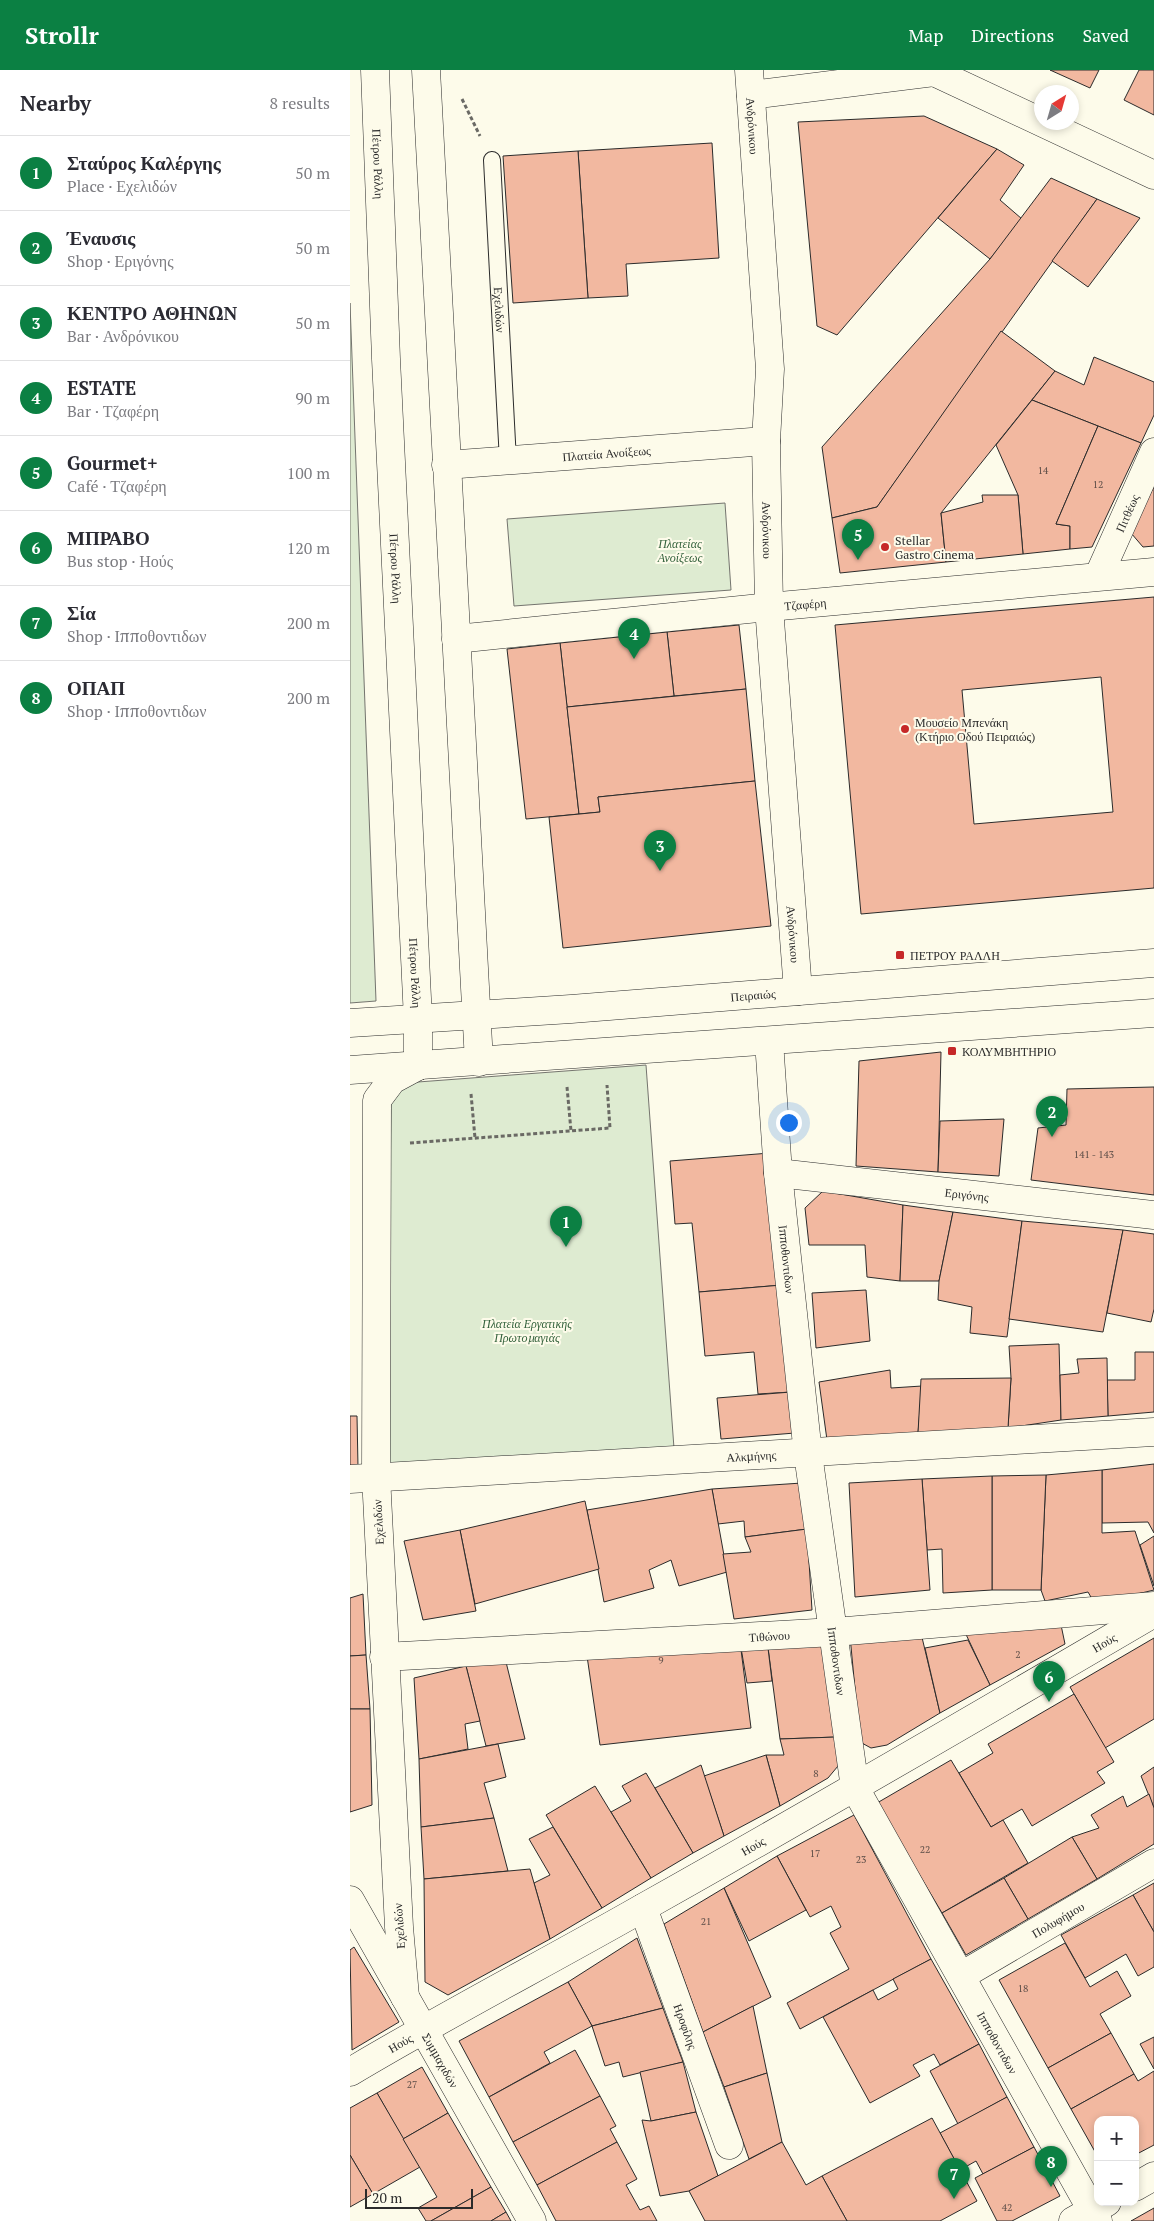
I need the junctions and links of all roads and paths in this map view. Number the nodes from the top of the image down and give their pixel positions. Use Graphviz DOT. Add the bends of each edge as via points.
graph roads {
  1 [pos="375,70"];
  2 [pos="426,70"];
  3 [pos="932,71"];
  4 [pos="976,80"];
  5 [pos="750,83"];
  6 [pos="460,95"];
  7 [pos="492,160"];
  8 [pos="1153,172"];
  9 [pos="766,441"];
  10 [pos="1154,452"];
  11 [pos="508,460"];
  12 [pos="446,465"];
  13 [pos="1154,572"];
  14 [pos="1099,576"];
  15 [pos="769,607"];
  16 [pos="456,639"];
  17 [pos="1154,963"];
  18 [pos="798,991"];
  19 [pos="1154,1013"];
  20 [pos="477,1016"];
  21 [pos="418,1020"];
  22 [pos="350,1023"];
  23 [pos="768,1040"];
  24 [pos="479,1062"];
  25 [pos="418,1066"];
  26 [pos="350,1070"];
  27 [pos="607,1083"];
  28 [pos="567,1086"];
  29 [pos="471,1093"];
  30 [pos="571,1131"];
  31 [pos="475,1138"];
  32 [pos="402,1144"];
  33 [pos="778,1173"];
  34 [pos="1154,1215"];
  35 [pos="1154,1432"];
  36 [pos="808,1454"];
  37 [pos="363,1478"];
  38 [pos="1154,1606"];
  39 [pos="1154,1613"];
  40 [pos="834,1632"];
  41 [pos="384,1657"];
  42 [pos="855,1788"];
  43 [pos="1154,1863"];
  44 [pos="350,1900"];
  45 [pos="643,1908"];
  46 [pos="961,1976"];
  47 [pos="405,1997"];
  48 [pos="423,2028"];
  49 [pos="350,2072"];
  50 [pos="729,2145"];
  51 [pos="1154,2176"];
  52 [pos="1139,2184"];
  53 [pos="1093,2214"];
  54 [pos="532,2221"];
  1 -- 21 [label="street, Πέτρου Ράλλη"];
  2 -- 12 [label="street"];
  3 -- 4 [label="street"];
  3 -- 5 [label="street"];
  4 -- 8 [label="street"];
  5 -- 9 [label="street, Ανδρόνικου" via="770,369"];
  6 -- 7 [label="path"];
  7 -- 11 [label="lane, Εχελιδών"];
  9 -- 11 [label="street, Πλατεία Ανοίξεως"];
  9 -- 15 [label="street, Ανδρόνικου"];
  10 -- 14 [label="street, Πιτθέως"];
  11 -- 12 [label="street, Πλατεία Ανοίξεως"];
  12 -- 16 [label="street"];
  13 -- 14 [label="street, Τζαφέρη"];
  14 -- 15 [label="street, Τζαφέρη"];
  15 -- 16 [label="street, Τζαφέρη"];
  15 -- 18 [label="street, Ανδρόνικου"];
  16 -- 20 [label="street"];
  17 -- 18 [label="street, Πειραιώς"];
  18 -- 20 [label="street, Πειραιώς"];
  19 -- 23 [label="street"];
  20 -- 21 [label="street, Πειραιώς"];
  20 -- 24 [label="street"];
  21 -- 22 [label="street, Πειραιώς"];
  21 -- 25 [label="street, Πέτρου Ράλλη"];
  23 -- 24 [label="street"];
  23 -- 33 [label="street, Ιπποθοντιδων"];
  24 -- 25 [label="street"];
  25 -- 26 [label="street"];
  25 -- 37 [label="street, Εχελιδών" via="392,1080 377,1100"];
  27 -- 30 [label="path" via="610,1128"];
  28 -- 30 [label="path"];
  29 -- 31 [label="path"];
  30 -- 31 [label="path"];
  31 -- 32 [label="path"];
  33 -- 34 [label="street, Εριγόνης"];
  33 -- 36 [label="street, Ιπποθοντιδων"];
  35 -- 36 [label="street, Αλκμήνης"];
  36 -- 37 [label="street, Αλκμήνης"];
  36 -- 40 [label="street, Ιπποθοντιδων"];
  37 -- 41 [label="street, Εχελιδών"];
  38 -- 40 [label="street, Τιθώνου"];
  39 -- 42 [label="street, Ηούς"];
  40 -- 41 [label="street, Τιθώνου"];
  40 -- 42 [label="street, Ιπποθοντιδων"];
  41 -- 47 [label="street, Εχελιδών"];
  42 -- 45 [label="street, Ηούς"];
  42 -- 46 [label="street, Ιπποθοντιδων"];
  43 -- 46 [label="street, Πολυφήμου"];
  44 -- 47 [label="street, Συμμαχιδών"];
  45 -- 48 [label="street, Ηούς"];
  45 -- 50 [label="street, Ηροφίλης"];
  46 -- 53 [label="street, Ιπποθοντιδων"];
  47 -- 48 [label="street, Συμμαχιδών"];
  48 -- 49 [label="street, Ηούς"];
  48 -- 54 [label="street, Συμμαχιδών"];
  51 -- 52 [label="street"];
}
